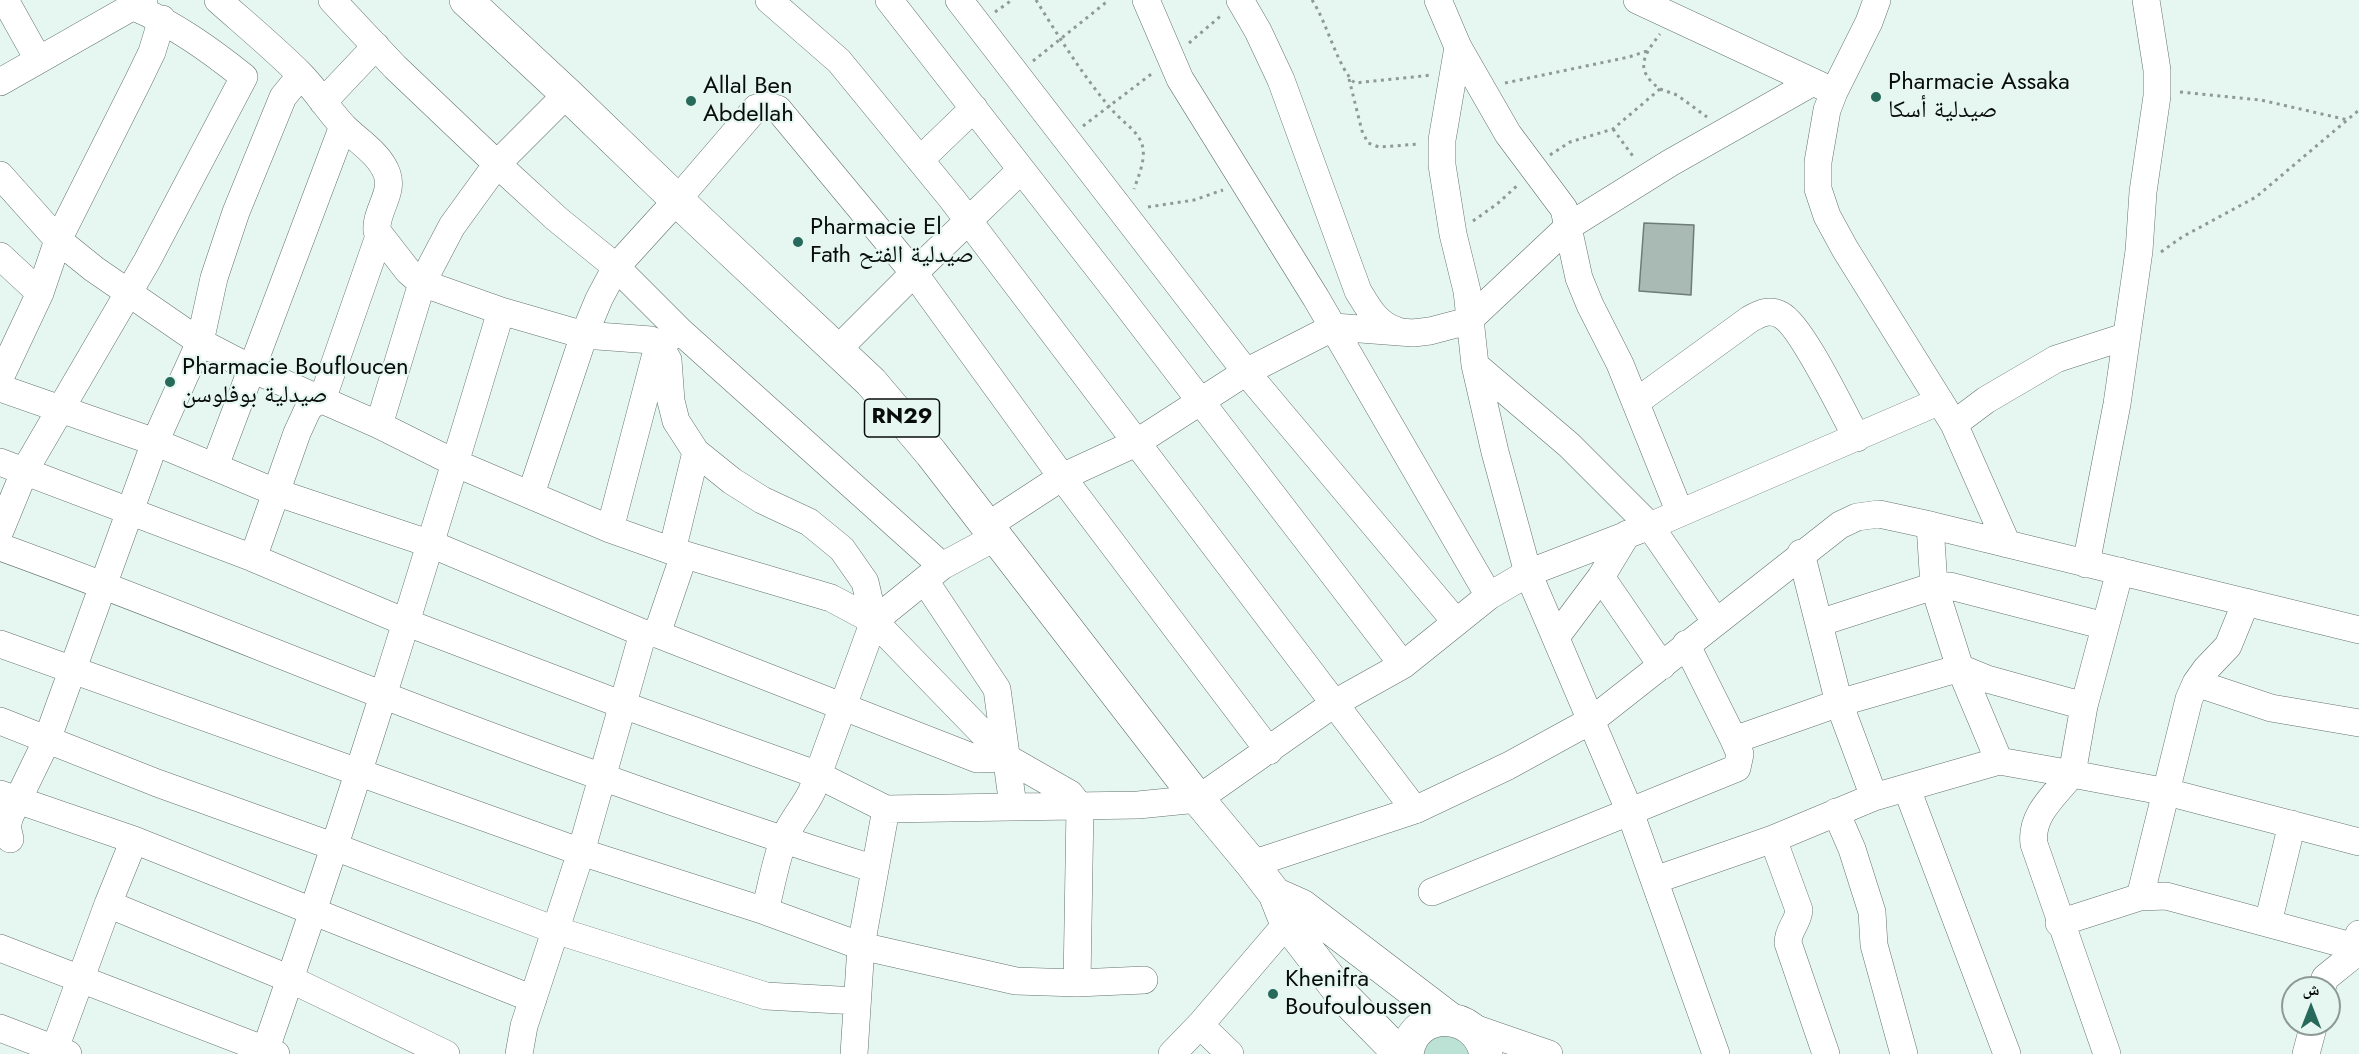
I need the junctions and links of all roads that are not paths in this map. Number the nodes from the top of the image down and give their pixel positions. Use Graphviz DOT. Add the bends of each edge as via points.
graph roads {
  1 [pos="218,0"];
  2 [pos="332,0"];
  3 [pos="466,0"];
  4 [pos="770,0"];
  5 [pos="889,0"];
  6 [pos="959,0"];
  7 [pos="1146,0"];
  8 [pos="1240,0"];
  9 [pos="1438,0"];
  10 [pos="1637,0"];
  11 [pos="1877,0"];
  12 [pos="2146,0"];
  13 [pos="11,2"];
  14 [pos="146,9"];
  15 [pos="376,46"];
  16 [pos="38,59"];
  17 [pos="1456,59"];
  18 [pos="301,75"];
  19 [pos="244,77"];
  20 [pos="0,82"];
  21 [pos="1823,87"];
  22 [pos="567,93"];
  23 [pos="283,97"];
  24 [pos="322,102"];
  25 [pos="974,108"];
  26 [pos="343,126"];
  27 [pos="920,160"];
  28 [pos="497,164"];
  29 [pos="1021,170"];
  30 [pos="0,175"];
  31 [pos="677,200"];
  32 [pos="969,222"];
  33 [pos="1569,226"];
  34 [pos="379,236"];
  35 [pos="58,240"];
  36 [pos="0,256"];
  37 [pos="616,267"];
  38 [pos="914,273"];
  39 [pos="422,283"];
  40 [pos="128,292"];
  41 [pos="40,293"];
  42 [pos="501,311"];
  43 [pos="1468,321"];
  44 [pos="1334,327"];
  45 [pos="1398,331"];
  46 [pos="584,335"];
  47 [pos="2127,336"];
  48 [pos="669,338"];
  49 [pos="200,342"];
  50 [pos="837,350"];
  51 [pos="1475,365"];
  52 [pos="252,369"];
  53 [pos="1246,372"];
  54 [pos="0,378"];
  55 [pos="0,388"];
  56 [pos="322,400"];
  57 [pos="1199,401"];
  58 [pos="1636,402"];
  59 [pos="62,408"];
  60 [pos="1947,413"];
  61 [pos="379,425"];
  62 [pos="1857,438"];
  63 [pos="155,442"];
  64 [pos="1136,442"];
  65 [pos="696,452"];
  66 [pos="455,464"];
  67 [pos="13,466"];
  68 [pos="215,466"];
  69 [pos="1062,477"];
  70 [pos="275,492"];
  71 [pos="531,494"];
  72 [pos="131,511"];
  73 [pos="1680,513"];
  74 [pos="1930,525"];
  75 [pos="610,529"];
  76 [pos="1639,530"];
  77 [pos="0,531"];
  78 [pos="992,532"];
  79 [pos="431,544"];
  80 [pos="2007,544"];
  81 [pos="0,547"];
  82 [pos="678,553"];
  83 [pos="1801,553"];
  84 [pos="253,558"];
  85 [pos="2086,564"];
  86 [pos="2120,571"];
  87 [pos="1528,573"];
  88 [pos="933,574"];
  89 [pos="1601,577"];
  90 [pos="103,584"];
  91 [pos="1934,586"];
  92 [pos="1489,596"];
  93 [pos="2246,602"];
  94 [pos="874,621"];
  95 [pos="405,622"];
  96 [pos="1456,622"];
  97 [pos="1716,622"];
  98 [pos="1819,623"];
  99 [pos="2105,626"];
  100 [pos="2359,630"];
  101 [pos="650,634"];
  102 [pos="1556,637"];
  103 [pos="0,644"];
  104 [pos="1686,644"];
  105 [pos="1402,665"];
  106 [pos="1662,666"];
  107 [pos="71,668"];
  108 [pos="1959,668"];
  109 [pos="2196,683"];
  110 [pos="382,694"];
  111 [pos="1335,703"];
  112 [pos="1839,703"];
  113 [pos="623,705"];
  114 [pos="843,706"];
  115 [pos="2084,706"];
  116 [pos="1592,720"];
  117 [pos="0,721"];
  118 [pos="2359,723"];
  119 [pos="47,740"];
  120 [pos="1734,740"];
  121 [pos="1269,751"];
  122 [pos="1007,758"];
  123 [pos="1999,761"];
  124 [pos="358,771"];
  125 [pos="2072,774"];
  126 [pos="818,775"];
  127 [pos="601,776"];
  128 [pos="1907,789"];
  129 [pos="2167,792"];
  130 [pos="1875,797"];
  131 [pos="9,798"];
  132 [pos="1198,799"];
  133 [pos="1013,806"];
  134 [pos="1080,807"];
  135 [pos="886,809"];
  136 [pos="1414,810"];
  137 [pos="1630,812"];
  138 [pos="1836,812"];
  139 [pos="2292,824"];
  140 [pos="10,839"];
  141 [pos="1773,839"];
  142 [pos="134,840"];
  143 [pos="783,840"];
  144 [pos="2359,842"];
  145 [pos="335,847"];
  146 [pos="581,852"];
  147 [pos="1252,864"];
  148 [pos="875,869"];
  149 [pos="1655,880"];
  150 [pos="1432,892"];
  151 [pos="2140,897"];
  152 [pos="108,904"];
  153 [pos="1288,907"];
  154 [pos="313,911"];
  155 [pos="765,911"];
  156 [pos="2059,923"];
  157 [pos="2268,923"];
  158 [pos="555,930"];
  159 [pos="2358,943"];
  160 [pos="861,946"];
  161 [pos="0,948"];
  162 [pos="2327,976"];
  163 [pos="81,978"];
  164 [pos="290,980"];
  165 [pos="1144,980"];
  166 [pos="1077,983"];
  167 [pos="533,999"];
  168 [pos="857,1001"];
  169 [pos="1200,1025"];
  170 [pos="0,1028"];
  171 [pos="1469,1033"];
  172 [pos="2311,1036"];
  173 [pos="59,1052"];
  174 [pos="268,1052"];
  175 [pos="446,1054"];
  176 [pos="519,1054"];
  177 [pos="854,1054"];
  178 [pos="1173,1054"];
  179 [pos="1230,1054"];
  180 [pos="1400,1054"];
  181 [pos="1407,1054"];
  182 [pos="1549,1054"];
  183 [pos="1716,1054"];
  184 [pos="1826,1054"];
  185 [pos="1904,1054"];
  186 [pos="2007,1054"];
  187 [pos="2107,1054"];
  188 [pos="2306,1054"];
  1 -- 18 [label="street"];
  2 -- 15 [label="street"];
  3 -- 22 [label="main road, RN29"];
  4 -- 27 [label="street" via="839,61"];
  5 -- 25 [label="street"];
  6 -- 53 [label="street" via="1124,203"];
  7 -- 44 [label="street" via="1180,79"];
  8 -- 45 [label="street" via="1281,80 1358,291 1372,314"];
  9 -- 17 [label="street"];
  10 -- 21 [label="street"];
  11 -- 21 [label="street" via="1857,48"];
  12 -- 47 [label="street" via="2157,90"];
  13 -- 16 [label="street"];
  14 -- 16 [label="street"];
  14 -- 19 [label="street" via="212,51"];
  14 -- 35 [label="street" via="152,52"];
  15 -- 24 [label="street"];
  15 -- 28 [label="street"];
  16 -- 20 [label="street"];
  17 -- 33 [label="street" via="1482,88 1508,134 1564,209"];
  17 -- 43 [label="street" via="1442,140 1442,165 1467,291"];
  18 -- 23 [label="street"];
  18 -- 24 [label="street"];
  19 -- 23 [label="street"];
  19 -- 40 [label="street"];
  21 -- 33 [label="street" via="1727,131"];
  21 -- 60 [label="street" via="1827,110 1818,162 1818,189 1827,216"];
  22 -- 28 [label="street"];
  22 -- 31 [label="main road, RN29"];
  23 -- 49 [label="street" via="236,212 214,278"];
  24 -- 26 [label="street"];
  25 -- 27 [label="street"];
  25 -- 29 [label="street"];
  26 -- 34 [label="street" via="379,160 387,174 388,191 376,223"];
  26 -- 52 [label="street"];
  27 -- 32 [label="street"];
  28 -- 37 [label="street"];
  28 -- 39 [label="street" via="452,226"];
  29 -- 32 [label="street"];
  29 -- 57 [label="street"];
  30 -- 35 [label="street"];
  31 -- 37 [label="street"];
  31 -- 38 [label="street" via="756,108 778,109"];
  31 -- 50 [label="main road, RN29"];
  32 -- 38 [label="street"];
  32 -- 64 [label="street"];
  33 -- 43 [label="street"];
  33 -- 58 [label="street" via="1579,278"];
  34 -- 39 [label="street"];
  34 -- 56 [label="street"];
  35 -- 40 [label="street"];
  35 -- 41 [label="street"];
  36 -- 41 [label="street"];
  37 -- 46 [label="street"];
  37 -- 48 [label="street"];
  38 -- 50 [label="street"];
  38 -- 69 [label="street"];
  39 -- 42 [label="street"];
  39 -- 61 [label="street"];
  40 -- 49 [label="street"];
  40 -- 59 [label="street"];
  41 -- 54 [label="street"];
  42 -- 46 [label="street"];
  42 -- 66 [label="street"];
  43 -- 45 [label="street" via="1430,331"];
  43 -- 51 [label="street"];
  44 -- 45 [label="street"];
  44 -- 53 [label="street"];
  44 -- 92 [label="street"];
  46 -- 48 [label="street"];
  46 -- 71 [label="street"];
  47 -- 60 [label="street" via="2056,359 1986,400"];
  47 -- 85 [label="street"];
  48 -- 65 [label="street" via="663,352 670,369 671,401 676,421"];
  48 -- 75 [label="street"];
  48 -- 88 [label="street"];
  49 -- 52 [label="street"];
  49 -- 63 [label="street"];
  50 -- 78 [label="main road, RN29" via="871,382"];
  51 -- 76 [label="street" via="1569,445"];
  51 -- 87 [label="street"];
  52 -- 56 [label="street"];
  52 -- 68 [label="street"];
  53 -- 57 [label="street"];
  53 -- 96 [label="street"];
  55 -- 59 [label="street"];
  56 -- 61 [label="street"];
  56 -- 70 [label="street" via="313,404 303,418"];
  57 -- 64 [label="street"];
  57 -- 105 [label="street"];
  58 -- 62 [label="street" via="1750,319 1771,312 1791,322"];
  58 -- 73 [label="street"];
  59 -- 63 [label="street"];
  59 -- 67 [label="street"];
  60 -- 62 [label="street"];
  60 -- 80 [label="street"];
  61 -- 66 [label="street"];
  62 -- 73 [label="street"];
  63 -- 68 [label="street"];
  63 -- 72 [label="street"];
  64 -- 69 [label="street"];
  64 -- 111 [label="street"];
  65 -- 82 [label="street"];
  65 -- 94 [label="street" via="732,481 809,522 842,549 865,582"];
  66 -- 71 [label="street"];
  66 -- 79 [label="street"];
  67 -- 72 [label="street"];
  67 -- 77 [label="street"];
  68 -- 70 [label="street"];
  69 -- 78 [label="street"];
  69 -- 121 [label="street"];
  70 -- 79 [label="street"];
  70 -- 84 [label="street"];
  71 -- 75 [label="street"];
  72 -- 84 [label="street"];
  72 -- 90 [label="street"];
  73 -- 76 [label="street"];
  74 -- 80 [label="street"];
  74 -- 83 [label="street" via="1879,514 1857,517"];
  74 -- 91 [label="street"];
  75 -- 82 [label="street"];
  76 -- 87 [label="street"];
  76 -- 89 [label="street"];
  76 -- 97 [label="street"];
  78 -- 88 [label="street"];
  78 -- 132 [label="main road, RN29"];
  79 -- 95 [label="street"];
  79 -- 101 [label="street"];
  80 -- 85 [label="street"];
  81 -- 90 [label="street"];
  82 -- 94 [label="street" via="831,598"];
  82 -- 101 [label="street"];
  83 -- 97 [label="street"];
  83 -- 98 [label="street"];
  84 -- 95 [label="street"];
  85 -- 86 [label="street"];
  86 -- 93 [label="street"];
  86 -- 99 [label="street"];
  87 -- 92 [label="street"];
  87 -- 102 [label="street"];
  88 -- 94 [label="street"];
  88 -- 122 [label="street" via="997,689"];
  89 -- 102 [label="street"];
  89 -- 106 [label="street"];
  90 -- 107 [label="street"];
  90 -- 110 [label="street"];
  91 -- 98 [label="street"];
  91 -- 99 [label="street" via="1950,586"];
  91 -- 108 [label="street"];
  92 -- 96 [label="street"];
  93 -- 100 [label="street"];
  93 -- 109 [label="street" via="2228,646"];
  94 -- 114 [label="street"];
  94 -- 122 [label="street"];
  95 -- 110 [label="street"];
  95 -- 113 [label="street"];
  96 -- 105 [label="street"];
  97 -- 104 [label="street"];
  98 -- 112 [label="street"];
  99 -- 115 [label="street"];
  101 -- 113 [label="street"];
  101 -- 114 [label="street"];
  102 -- 116 [label="street"];
  103 -- 107 [label="street"];
  104 -- 106 [label="street"];
  104 -- 120 [label="street"];
  105 -- 111 [label="street"];
  106 -- 116 [label="street"];
  107 -- 119 [label="street"];
  107 -- 124 [label="street"];
  108 -- 112 [label="street"];
  108 -- 115 [label="street"];
  108 -- 123 [label="street"];
  109 -- 118 [label="street" via="2271,708"];
  109 -- 129 [label="street"];
  110 -- 124 [label="street"];
  110 -- 127 [label="street"];
  111 -- 121 [label="street"];
  111 -- 136 [label="street"];
  112 -- 120 [label="street"];
  112 -- 130 [label="street"];
  113 -- 126 [label="street"];
  113 -- 127 [label="street"];
  114 -- 122 [label="street" via="977,759"];
  114 -- 126 [label="street"];
  115 -- 125 [label="street"];
  116 -- 136 [label="street" via="1508,766"];
  116 -- 137 [label="street"];
  117 -- 119 [label="street"];
  119 -- 131 [label="street"];
  119 -- 145 [label="street"];
  120 -- 137 [label="street" via="1740,754 1737,768"];
  121 -- 132 [label="street"];
  122 -- 133 [label="street"];
  122 -- 134 [label="street" via="1070,794"];
  123 -- 125 [label="street"];
  123 -- 128 [label="street"];
  124 -- 145 [label="street"];
  124 -- 146 [label="street"];
  125 -- 129 [label="street"];
  125 -- 156 [label="street" via="2038,816 2032,834"];
  126 -- 135 [label="street"];
  126 -- 143 [label="street" via="805,806 792,820"];
  127 -- 143 [label="street"];
  127 -- 146 [label="street"];
  128 -- 130 [label="street"];
  128 -- 186 [label="street"];
  129 -- 139 [label="street"];
  129 -- 151 [label="street"];
  130 -- 138 [label="street"];
  131 -- 140 [label="street"];
  131 -- 142 [label="street"];
  132 -- 134 [label="street"];
  132 -- 147 [label="main road, RN29"];
  133 -- 134 [label="street"];
  133 -- 135 [label="street"];
  134 -- 166 [label="street"];
  135 -- 148 [label="street"];
  136 -- 147 [label="street"];
  137 -- 149 [label="street"];
  137 -- 150 [label="street"];
  138 -- 141 [label="street"];
  138 -- 185 [label="street" via="1872,912 1874,945"];
  139 -- 144 [label="street"];
  139 -- 157 [label="street"];
  141 -- 149 [label="street"];
  141 -- 184 [label="street" via="1799,910 1788,943"];
  142 -- 152 [label="street"];
  142 -- 154 [label="street"];
  143 -- 148 [label="street"];
  143 -- 155 [label="street"];
  145 -- 154 [label="street"];
  145 -- 158 [label="street"];
  146 -- 155 [label="street"];
  146 -- 158 [label="street"];
  147 -- 153 [label="main road, RN29"];
  148 -- 160 [label="street"];
  149 -- 183 [label="street"];
  151 -- 156 [label="street"];
  151 -- 157 [label="street" via="2166,896"];
  152 -- 163 [label="street"];
  152 -- 164 [label="street"];
  153 -- 169 [label="street"];
  153 -- 171 [label="main road, RN29"];
  153 -- 180 [label="main road, RN29" via="1343,996"];
  154 -- 164 [label="street"];
  154 -- 167 [label="street"];
  155 -- 160 [label="street"];
  156 -- 187 [label="street"];
  157 -- 159 [label="street"];
  158 -- 167 [label="street"];
  158 -- 168 [label="street" via="766,996"];
  159 -- 162 [label="street" via="2351,957"];
  160 -- 166 [label="street" via="1016,981"];
  160 -- 168 [label="street"];
  161 -- 163 [label="street"];
  163 -- 173 [label="street"];
  163 -- 174 [label="street"];
  164 -- 174 [label="street"];
  164 -- 175 [label="street"];
  165 -- 166 [label="street"];
  167 -- 176 [label="street"];
  168 -- 177 [label="street"];
  169 -- 178 [label="street"];
  169 -- 179 [label="street"];
  170 -- 173 [label="street"];
  171 -- 181 [label="main road" via="1438,1020 1419,1030"];
  171 -- 182 [label="street"];
  172 -- 188 [label="street"];
}
